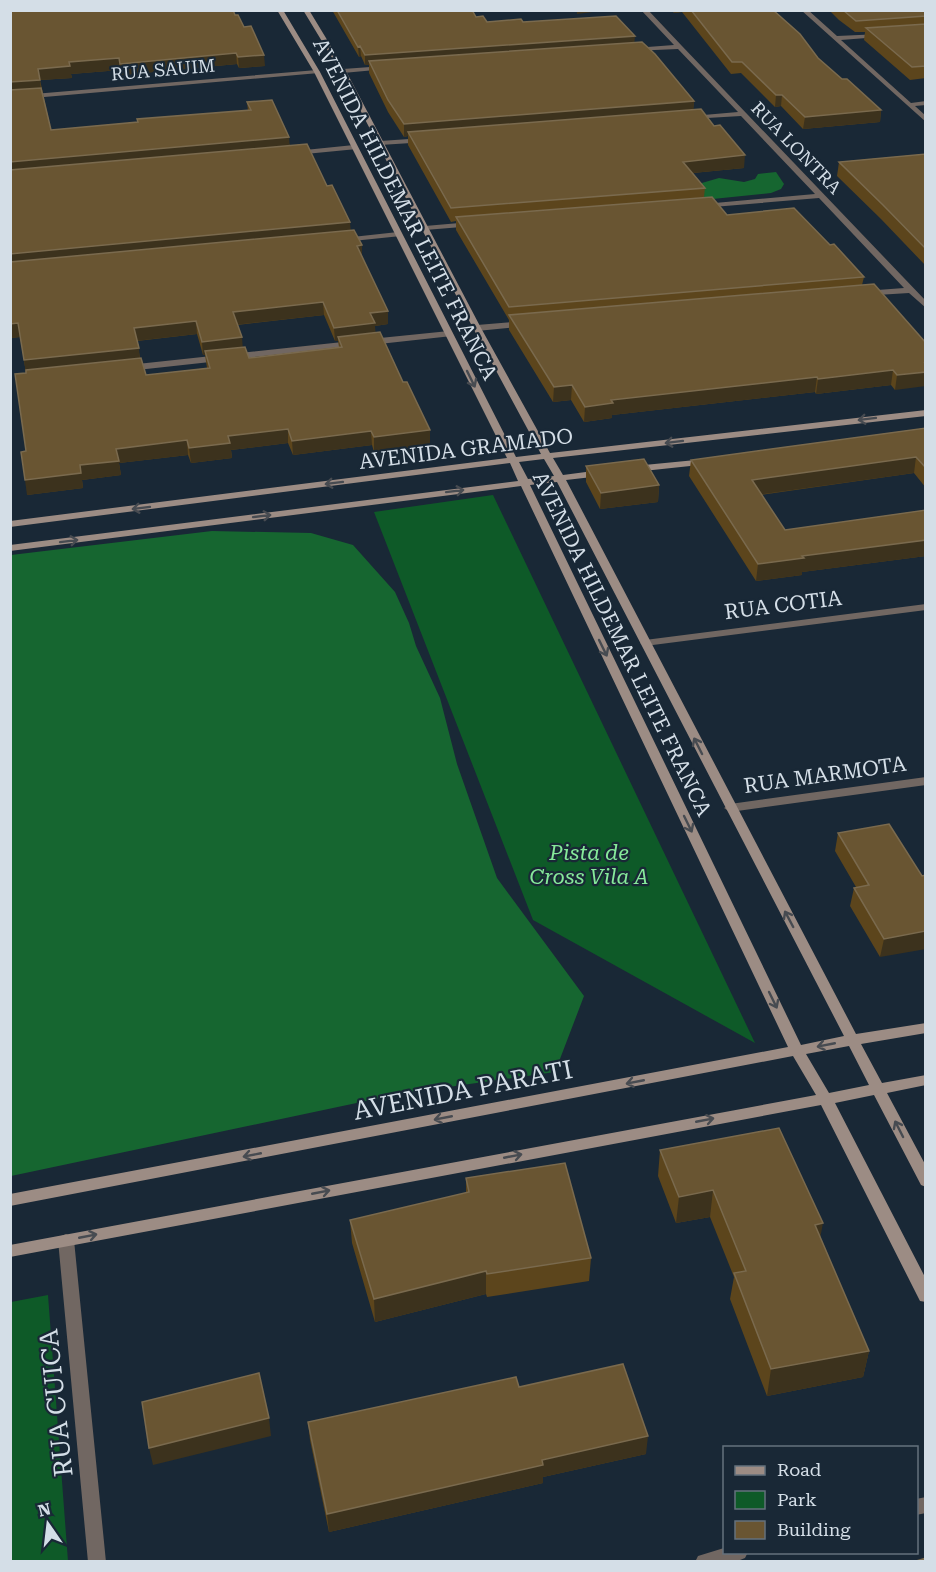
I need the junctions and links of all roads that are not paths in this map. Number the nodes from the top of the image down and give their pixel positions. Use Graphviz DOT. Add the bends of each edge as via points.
graph roads {
  1 [pos="280,10"];
  2 [pos="306,10"];
  3 [pos="644,10"];
  4 [pos="804,10"];
  5 [pos="892,34"];
  6 [pos="835,38"];
  7 [pos="680,47"];
  8 [pos="622,51"];
  9 [pos="390,68"];
  10 [pos="343,71"];
  11 [pos="317,72"];
  12 [pos="10,99"];
  13 [pos="926,103"];
  14 [pos="909,105"];
  15 [pos="743,114"];
  16 [pos="684,119"];
  17 [pos="926,120"];
  18 [pos="439,139"];
  19 [pos="380,143"];
  20 [pos="354,147"];
  21 [pos="283,154"];
  22 [pos="821,196"];
  23 [pos="693,207"];
  24 [pos="483,223"];
  25 [pos="425,228"];
  26 [pos="398,234"];
  27 [pos="328,241"];
  28 [pos="910,290"];
  29 [pos="852,295"];
  30 [pos="926,306"];
  31 [pos="536,323"];
  32 [pos="477,328"];
  33 [pos="449,334"];
  34 [pos="117,369"];
  35 [pos="926,413"];
  36 [pos="548,457"];
  37 [pos="511,460"];
  38 [pos="713,461"];
  39 [pos="618,471"];
  40 [pos="606,472"];
  41 [pos="559,477"];
  42 [pos="524,482"];
  43 [pos="10,524"];
  44 [pos="10,548"];
  45 [pos="926,607"];
  46 [pos="645,643"];
  47 [pos="926,781"];
  48 [pos="730,808"];
  49 [pos="926,1028"];
  50 [pos="852,1040"];
  51 [pos="797,1051"];
  52 [pos="926,1080"];
  53 [pos="877,1088"];
  54 [pos="825,1098"];
  55 [pos="926,1181"];
  56 [pos="10,1200"];
  57 [pos="66,1240"];
  58 [pos="10,1251"];
  59 [pos="926,1296"];
  60 [pos="732,1554"];
  61 [pos="97,1562"];
  62 [pos="704,1562"];
  1 -- 11 [label="street, AVENIDA HILDEMAR LEITE FRANCA"];
  2 -- 10 [label="street, AVENIDA HILDEMAR LEITE FRANCA"];
  3 -- 7 [label="street, RUA LONTRA"];
  4 -- 6 [label="street"];
  5 -- 6 [label="street"];
  6 -- 14 [label="street"];
  7 -- 8 [label="street"];
  7 -- 15 [label="street, RUA LONTRA"];
  9 -- 10 [label="street"];
  10 -- 19 [label="street, AVENIDA HILDEMAR LEITE FRANCA"];
  11 -- 12 [label="street, RUA SAUIM"];
  11 -- 20 [label="street, AVENIDA HILDEMAR LEITE FRANCA"];
  13 -- 14 [label="street"];
  14 -- 17 [label="street"];
  15 -- 16 [label="street"];
  15 -- 22 [label="street, RUA LONTRA"];
  18 -- 19 [label="street"];
  19 -- 25 [label="street, AVENIDA HILDEMAR LEITE FRANCA"];
  20 -- 21 [label="street"];
  20 -- 26 [label="street, AVENIDA HILDEMAR LEITE FRANCA"];
  22 -- 23 [label="street"];
  22 -- 28 [label="street, RUA LONTRA"];
  24 -- 25 [label="street"];
  25 -- 32 [label="street, AVENIDA HILDEMAR LEITE FRANCA"];
  26 -- 27 [label="street"];
  26 -- 33 [label="street, AVENIDA HILDEMAR LEITE FRANCA"];
  28 -- 29 [label="street"];
  28 -- 30 [label="street, RUA LONTRA"];
  31 -- 32 [label="street"];
  32 -- 36 [label="street, AVENIDA HILDEMAR LEITE FRANCA"];
  33 -- 34 [label="street"];
  33 -- 37 [label="street, AVENIDA HILDEMAR LEITE FRANCA, one-way"];
  35 -- 36 [label="street, AVENIDA GRAMADO, one-way"];
  36 -- 37 [label="street, AVENIDA GRAMADO"];
  36 -- 41 [label="street, AVENIDA HILDEMAR LEITE FRANCA"];
  37 -- 42 [label="street, AVENIDA HILDEMAR LEITE FRANCA"];
  37 -- 43 [label="street, AVENIDA GRAMADO, one-way"];
  38 -- 39 [label="street"];
  40 -- 41 [label="street, AVENIDA GRAMADO"];
  41 -- 42 [label="street, AVENIDA GRAMADO"];
  41 -- 46 [label="street, AVENIDA HILDEMAR LEITE FRANCA"];
  44 -- 42 [label="street, AVENIDA GRAMADO, one-way"];
  42 -- 51 [label="street, AVENIDA HILDEMAR LEITE FRANCA, one-way"];
  45 -- 46 [label="street, RUA COTIA"];
  48 -- 46 [label="street, AVENIDA HILDEMAR LEITE FRANCA, one-way"];
  47 -- 48 [label="street, RUA MARMOTA"];
  50 -- 48 [label="street, AVENIDA HILDEMAR LEITE FRANCA, one-way"];
  49 -- 50 [label="street, AVENIDA PARATI"];
  50 -- 51 [label="street, AVENIDA PARATI, one-way"];
  50 -- 53 [label="street, AVENIDA HILDEMAR LEITE FRANCA"];
  51 -- 54 [label="street, AVENIDA HILDEMAR LEITE FRANCA"];
  51 -- 56 [label="street, AVENIDA PARATI, one-way"];
  52 -- 53 [label="street"];
  53 -- 54 [label="street"];
  55 -- 53 [label="street, AVENIDA HILDEMAR LEITE FRANCA, one-way"];
  57 -- 54 [label="street, one-way"];
  54 -- 59 [label="street, AVENIDA HILDEMAR LEITE FRANCA"];
  57 -- 58 [label="street"];
  57 -- 61 [label="street, RUA CUICA"];
  60 -- 62 [label="street"];
}
